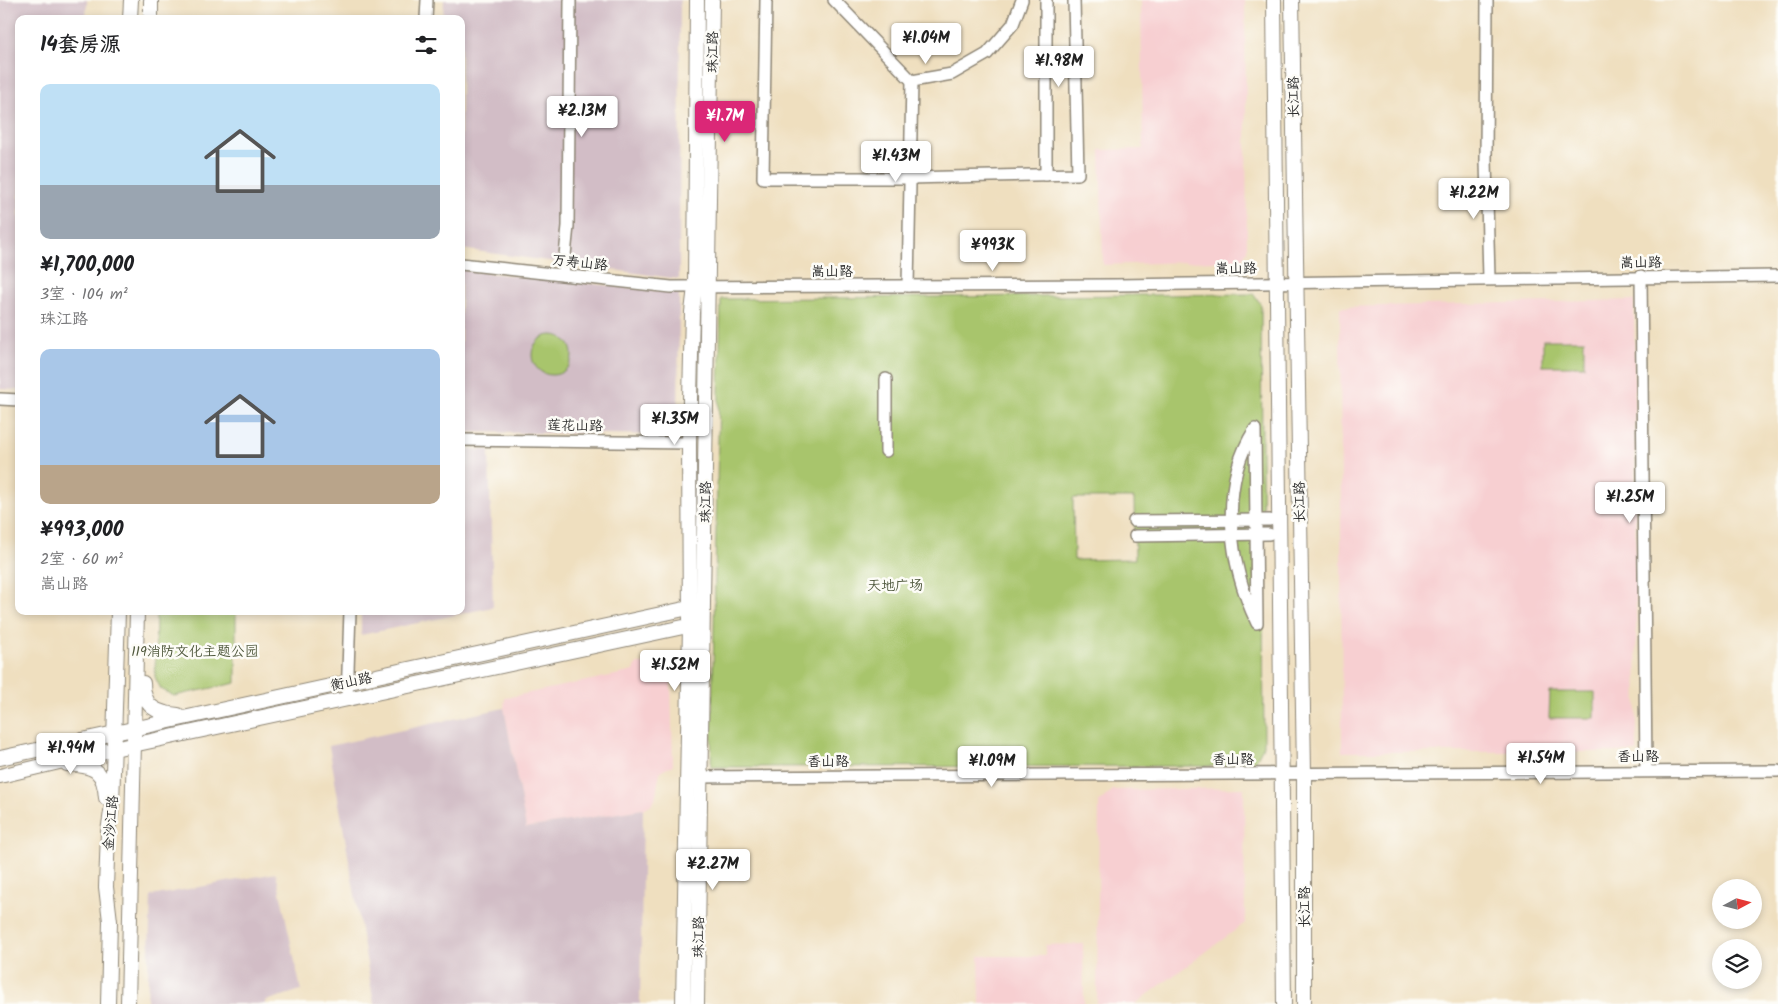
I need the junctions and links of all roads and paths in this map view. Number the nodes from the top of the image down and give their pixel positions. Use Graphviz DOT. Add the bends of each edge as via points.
graph roads {
  1 [pos="131,0"];
  2 [pos="151,0"];
  3 [pos="427,0"];
  4 [pos="570,0"];
  5 [pos="697,0"];
  6 [pos="712,0"];
  7 [pos="766,0"];
  8 [pos="834,0"];
  9 [pos="1022,0"];
  10 [pos="1046,0"];
  11 [pos="1074,0"];
  12 [pos="1274,0"];
  13 [pos="1292,0"];
  14 [pos="1487,0"];
  15 [pos="130,15"];
  16 [pos="150,15"];
  17 [pos="426,15"];
  18 [pos="912,81"];
  19 [pos="1046,175"];
  20 [pos="909,178"];
  21 [pos="465,264"];
  22 [pos="564,275"];
  23 [pos="1641,276"];
  24 [pos="1778,276"];
  25 [pos="1489,279"];
  26 [pos="1277,282"];
  27 [pos="1295,282"];
  28 [pos="702,286"];
  29 [pos="908,286"];
  30 [pos="886,379"];
  31 [pos="0,399"];
  32 [pos="15,400"];
  33 [pos="465,440"];
  34 [pos="689,443"];
  35 [pos="886,451"];
  36 [pos="1231,520"];
  37 [pos="1270,520"];
  38 [pos="1134,521"];
  39 [pos="1231,534"];
  40 [pos="1269,534"];
  41 [pos="1135,536"];
  42 [pos="696,607"];
  43 [pos="118,615"];
  44 [pos="137,615"];
  45 [pos="144,615"];
  46 [pos="350,615"];
  47 [pos="696,624"];
  48 [pos="346,682"];
  49 [pos="347,700"];
  50 [pos="191,716"];
  51 [pos="136,728"];
  52 [pos="114,733"];
  53 [pos="135,744"];
  54 [pos="114,749"];
  55 [pos="0,758"];
  56 [pos="58,763"];
  57 [pos="1646,771"];
  58 [pos="1778,771"];
  59 [pos="1283,774"];
  60 [pos="1304,774"];
  61 [pos="0,776"];
  62 [pos="694,776"];
  63 [pos="108,832"];
  64 [pos="108,1004"];
  65 [pos="128,1004"];
  66 [pos="683,1004"];
  67 [pos="697,1004"];
  68 [pos="1284,1004"];
  69 [pos="1304,1004"];
  1 -- 15 [label="main road"];
  2 -- 16 [label="main road"];
  3 -- 17 [label="street"];
  4 -- 22 [label="street" via="568,226"];
  5 -- 28 [label="main road"];
  6 -- 28 [label="main road, 珠江路"];
  7 -- 20 [label="street" via="763,178"];
  8 -- 18 [label="street"];
  9 -- 18 [label="street" via="1013,24 987,54 952,74"];
  10 -- 19 [label="street"];
  11 -- 19 [label="street" via="1078,174"];
  12 -- 26 [label="main road, 长江路"];
  13 -- 27 [label="main road, 长江路"];
  14 -- 25 [label="street"];
  18 -- 20 [label="street"];
  19 -- 20 [label="street"];
  20 -- 29 [label="street"];
  21 -- 22 [label="street, 万寿山路"];
  22 -- 28 [label="street, 万寿山路" via="671,288"];
  23 -- 24 [label="street, 嵩山路"];
  23 -- 25 [label="street, 嵩山路"];
  23 -- 57 [label="street"];
  25 -- 27 [label="street, 嵩山路"];
  26 -- 27 [label="street, 嵩山路"];
  26 -- 29 [label="street, 嵩山路"];
  26 -- 59 [label="main road, 长江路"];
  27 -- 60 [label="main road, 长江路"];
  28 -- 29 [label="street, 嵩山路"];
  28 -- 34 [label="main road" via="692,312"];
  28 -- 42 [label="main road, 珠江路"];
  30 -- 35 [label="street"];
  31 -- 32 [label="street"];
  33 -- 34 [label="street, 莲花山路"];
  34 -- 42 [label="main road"];
  36 -- 37 [label="street"];
  36 -- 38 [label="street"];
  36 -- 39 [label="street"];
  36 -- 39 [label="street" via="1236,479 1248,440 1255,429 1257,623 1248,604"];
  39 -- 40 [label="street"];
  39 -- 41 [label="street"];
  42 -- 47 [label="main road"];
  42 -- 48 [label="main road, 衡山路"];
  43 -- 52 [label="main road, 金沙江路"];
  44 -- 51 [label="main road, 金沙江路"];
  45 -- 50 [label="main road" via="145,698 149,706 159,712"];
  46 -- 48 [label="street"];
  47 -- 49 [label="main road, 衡山路"];
  47 -- 62 [label="main road"];
  48 -- 49 [label="street"];
  48 -- 50 [label="main road, 衡山路"];
  49 -- 53 [label="main road, 衡山路"];
  50 -- 51 [label="main road, 衡山路"];
  51 -- 52 [label="main road, 衡山路"];
  51 -- 53 [label="main road, 金沙江路"];
  52 -- 54 [label="main road, 金沙江路"];
  52 -- 55 [label="main road, 衡山路"];
  53 -- 54 [label="main road, 衡山路"];
  53 -- 65 [label="main road, 金沙江路"];
  54 -- 56 [label="main road, 衡山路"];
  54 -- 63 [label="main road, 金沙江路"];
  56 -- 61 [label="main road, 衡山路"];
  56 -- 63 [label="main road" via="87,766 99,772 106,791"];
  57 -- 58 [label="street, 香山路"];
  57 -- 60 [label="street, 香山路"];
  59 -- 60 [label="street, 香山路"];
  59 -- 62 [label="street, 香山路"];
  59 -- 68 [label="main road, 长江路"];
  60 -- 69 [label="main road, 长江路"];
  62 -- 66 [label="main road"];
  62 -- 67 [label="main road, 珠江路"];
  63 -- 64 [label="main road, 金沙江路"];
}
